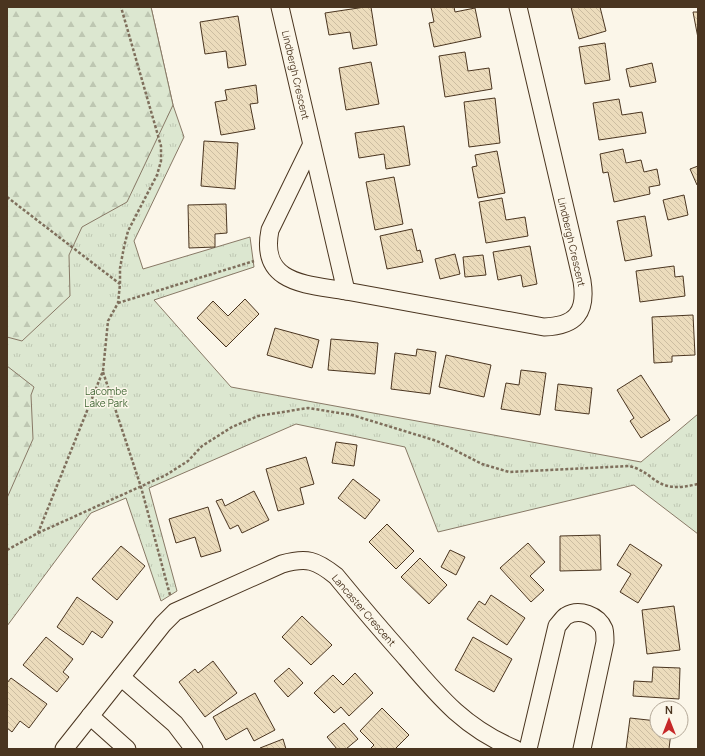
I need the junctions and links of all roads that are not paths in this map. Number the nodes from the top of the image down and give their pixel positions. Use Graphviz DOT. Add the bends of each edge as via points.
graph roads {
  1 [pos="280,7"];
  2 [pos="518,7"];
  3 [pos="312,144"];
  4 [pos="346,291"];
  5 [pos="122,676"];
  6 [pos="90,716"];
  7 [pos="64,749"];
  8 [pos="128,749"];
  9 [pos="194,749"];
  10 [pos="515,749"];
  11 [pos="528,749"];
  12 [pos="582,749"];
  1 -- 3 [label="street, Lindbergh Crescent"];
  2 -- 4 [label="street, Lindbergh Crescent" via="582,281 584,297 580,312 566,323 544,327"];
  3 -- 4 [label="street, Lindbergh Crescent"];
  3 -- 4 [label="street, Lindbergh Crescent" via="270,230 270,256 277,270 288,279"];
  5 -- 6 [label="street, Lancaster Crescent"];
  5 -- 9 [label="street" via="175,724"];
  5 -- 10 [label="street, Lancaster Crescent" via="175,612 282,564 299,559 311,560 336,576 438,696 461,718"];
  6 -- 7 [label="street, Lancaster Crescent"];
  6 -- 8 [label="street"];
  11 -- 12 [label="street" via="557,626 566,616 578,613 590,614 598,621 604,630 605,642"];
}
